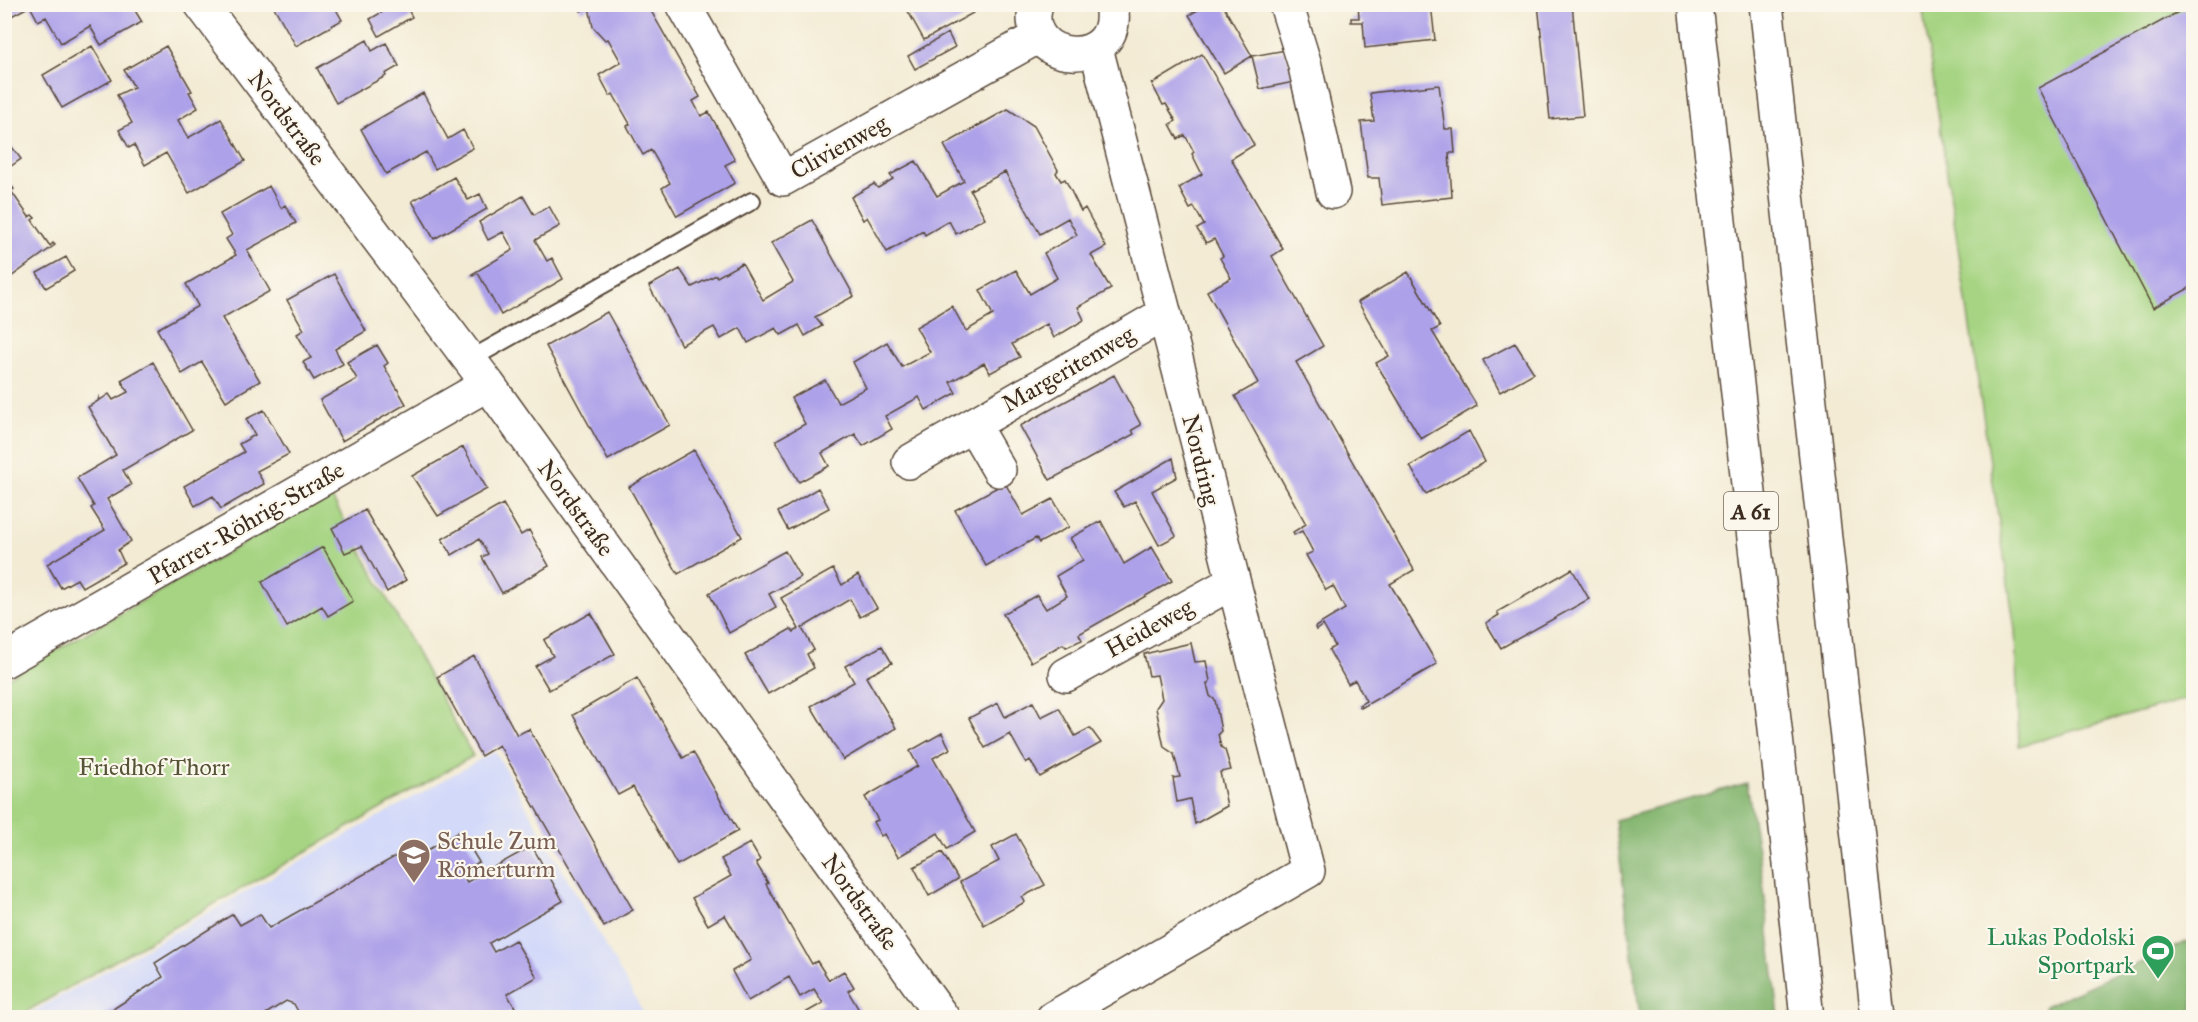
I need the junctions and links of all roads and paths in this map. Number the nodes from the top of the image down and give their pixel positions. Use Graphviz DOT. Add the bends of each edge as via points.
graph roads {
  1 [pos="201,4"];
  2 [pos="683,4"];
  3 [pos="1111,4"];
  4 [pos="1286,4"];
  5 [pos="1695,4"];
  6 [pos="1766,4"];
  7 [pos="1038,20"];
  8 [pos="1096,48"];
  9 [pos="1333,192"];
  10 [pos="752,201"];
  11 [pos="1164,314"];
  12 [pos="479,372"];
  13 [pos="973,425"];
  14 [pos="909,462"];
  15 [pos="999,470"];
  16 [pos="1233,582"];
  17 [pos="4,662"];
  18 [pos="1066,675"];
  19 [pos="943,1017"];
  20 [pos="1053,1017"];
  21 [pos="1807,1017"];
  22 [pos="1878,1017"];
  1 -- 12 [label="main road, Nordstraße"];
  2 -- 7 [label="main road, Clivienweg" via="783,179"];
  3 -- 8 [label="main road" via="1111,30"];
  4 -- 9 [label="main road" via="1304,62"];
  5 -- 21 [label="main road, A 61"];
  6 -- 22 [label="main road"];
  7 -- 8 [label="main road" via="1049,46 1065,54"];
  8 -- 11 [label="main road, Nordring"];
  10 -- 12 [label="lane"];
  11 -- 13 [label="main road, Margeritenweg"];
  11 -- 16 [label="main road, Nordring"];
  12 -- 17 [label="main road, Pfarrer-Röhrig-Straße"];
  12 -- 19 [label="main road, Nordstraße"];
  13 -- 14 [label="main road, Margeritenweg"];
  13 -- 15 [label="main road"];
  16 -- 18 [label="main road, Heideweg"];
  16 -- 20 [label="main road, Nordring" via="1308,871"];
}
